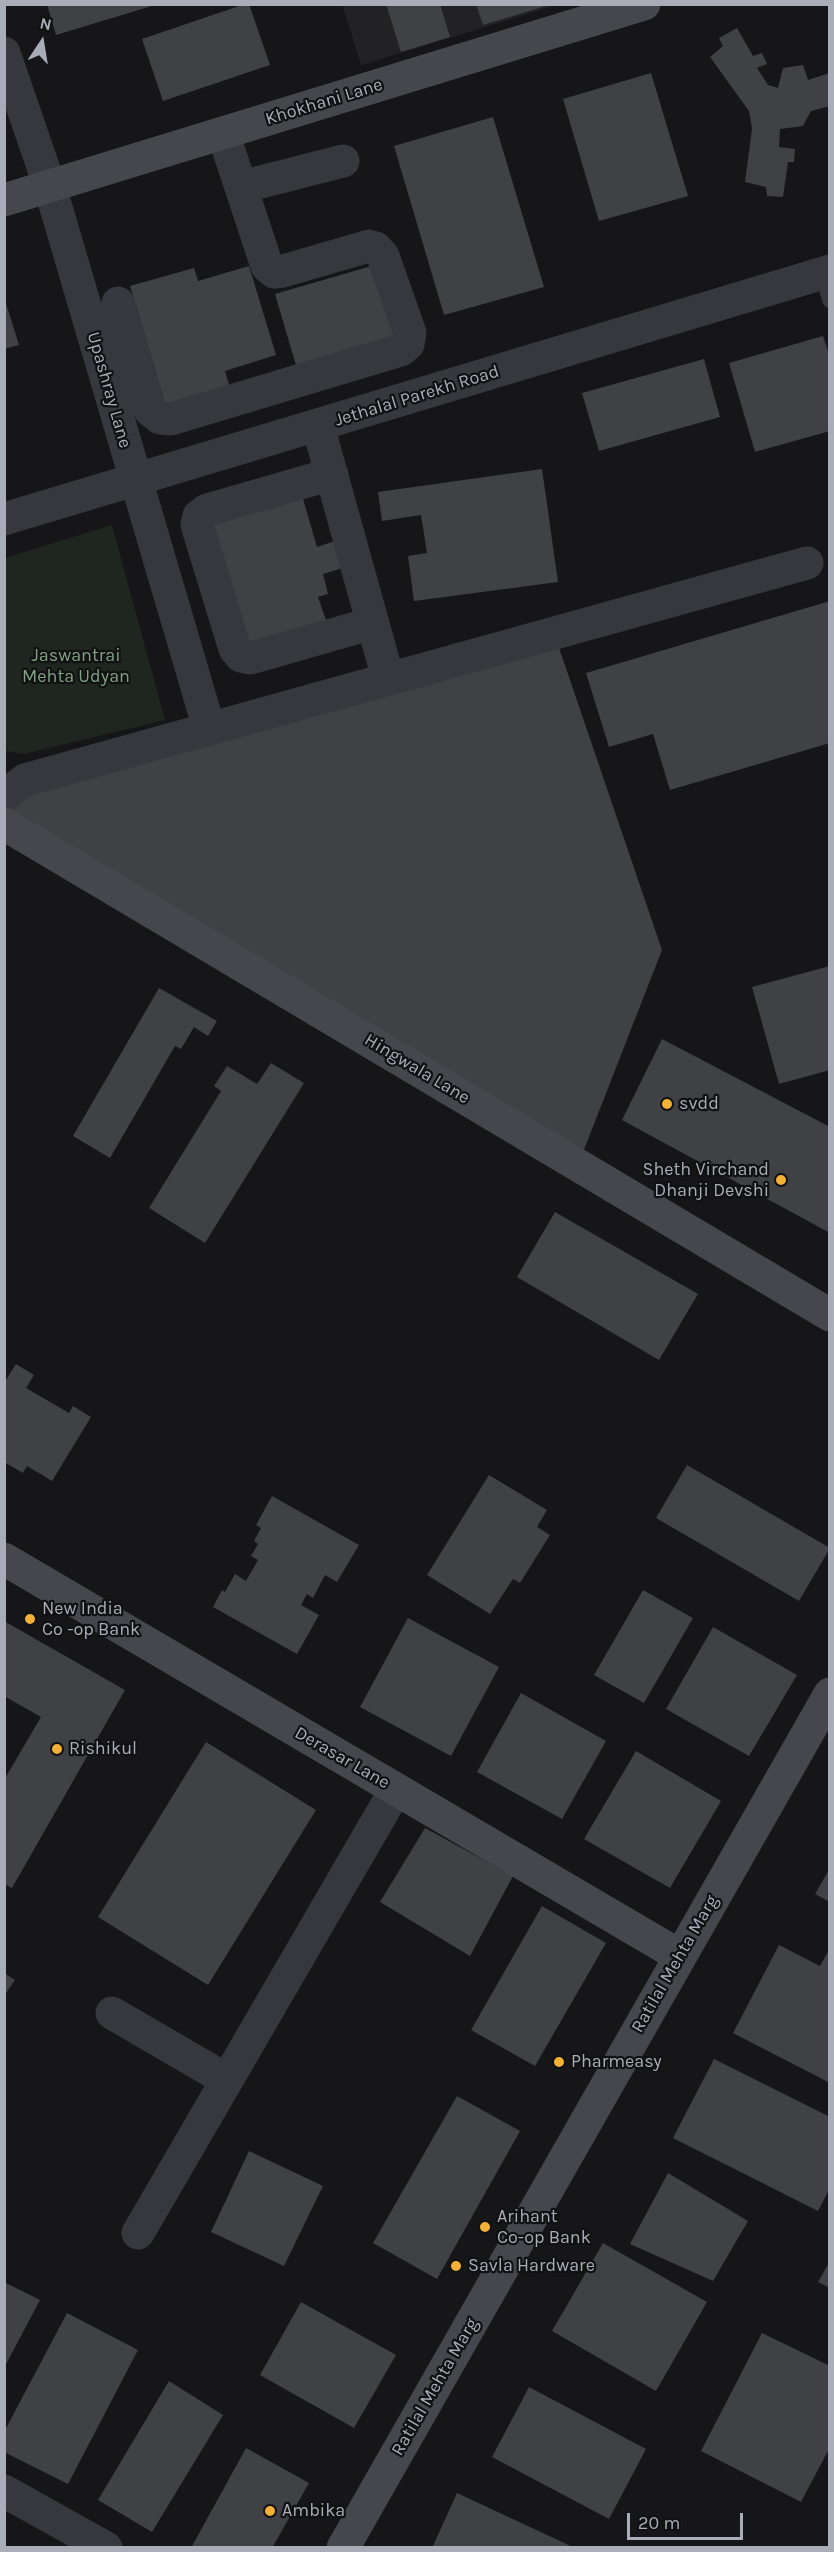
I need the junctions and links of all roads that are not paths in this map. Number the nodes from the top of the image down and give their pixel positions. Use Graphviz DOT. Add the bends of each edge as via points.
graph roads {
  1 [pos="644,4"];
  2 [pos="4,53"];
  3 [pos="223,133"];
  4 [pos="343,161"];
  5 [pos="50,187"];
  6 [pos="241,187"];
  7 [pos="4,200"];
  8 [pos="827,281"];
  9 [pos="118,303"];
  10 [pos="130,345"];
  11 [pos="99,354"];
  12 [pos="243,398"];
  13 [pos="318,426"];
  14 [pos="257,444"];
  15 [pos="332,474"];
  16 [pos="135,481"];
  17 [pos="4,519"];
  18 [pos="807,563"];
  19 [pos="215,585"];
  20 [pos="170,597"];
  21 [pos="373,623"];
  22 [pos="388,678"];
  23 [pos="209,728"];
  24 [pos="4,796"];
  25 [pos="4,824"];
  26 [pos="830,1315"];
  27 [pos="4,1559"];
  28 [pos="830,1694"];
  29 [pos="396,1789"];
  30 [pos="680,1956"];
  31 [pos="112,2013"];
  32 [pos="227,2080"];
  33 [pos="138,2233"];
  34 [pos="4,2491"];
  35 [pos="106,2547"];
  36 [pos="343,2547"];
  1 -- 3 [label="street, Khokhani Lane"];
  2 -- 5 [label="street, Upashray Lane"];
  3 -- 5 [label="street, Khokhani Lane"];
  3 -- 6 [label="street"];
  4 -- 6 [label="street"];
  5 -- 7 [label="street, Khokhani Lane"];
  5 -- 11 [label="street, Upashray Lane"];
  6 -- 12 [label="street" via="267,266 274,272 283,271 369,246 376,248 383,256 410,333 408,344 401,350"];
  8 -- 13 [label="street, Jethalal Parekh Road"];
  9 -- 10 [label="street"];
  10 -- 11 [label="street"];
  10 -- 12 [label="street" via="150,410 160,418 171,419"];
  11 -- 16 [label="street, Upashray Lane"];
  12 -- 14 [label="street"];
  13 -- 14 [label="street, Jethalal Parekh Road"];
  13 -- 15 [label="street"];
  14 -- 16 [label="street, Jethalal Parekh Road"];
  15 -- 19 [label="street" via="207,510 199,516 197,525"];
  15 -- 21 [label="street"];
  16 -- 17 [label="street, Jethalal Parekh Road"];
  16 -- 20 [label="street, Upashray Lane"];
  18 -- 22 [label="street"];
  19 -- 20 [label="street"];
  19 -- 21 [label="street" via="235,649 241,656 251,658"];
  20 -- 23 [label="street, Upashray Lane"];
  21 -- 22 [label="street"];
  22 -- 23 [label="street"];
  23 -- 24 [label="street" via="25,780"];
  25 -- 26 [label="street, Hingwala Lane"];
  27 -- 29 [label="street, Derasar Lane"];
  28 -- 30 [label="street, Ratilal Mehta Marg"];
  29 -- 30 [label="street, Derasar Lane"];
  29 -- 32 [label="street"];
  30 -- 36 [label="street, Ratilal Mehta Marg"];
  31 -- 32 [label="street"];
  32 -- 33 [label="street"];
  34 -- 35 [label="street"];
}
